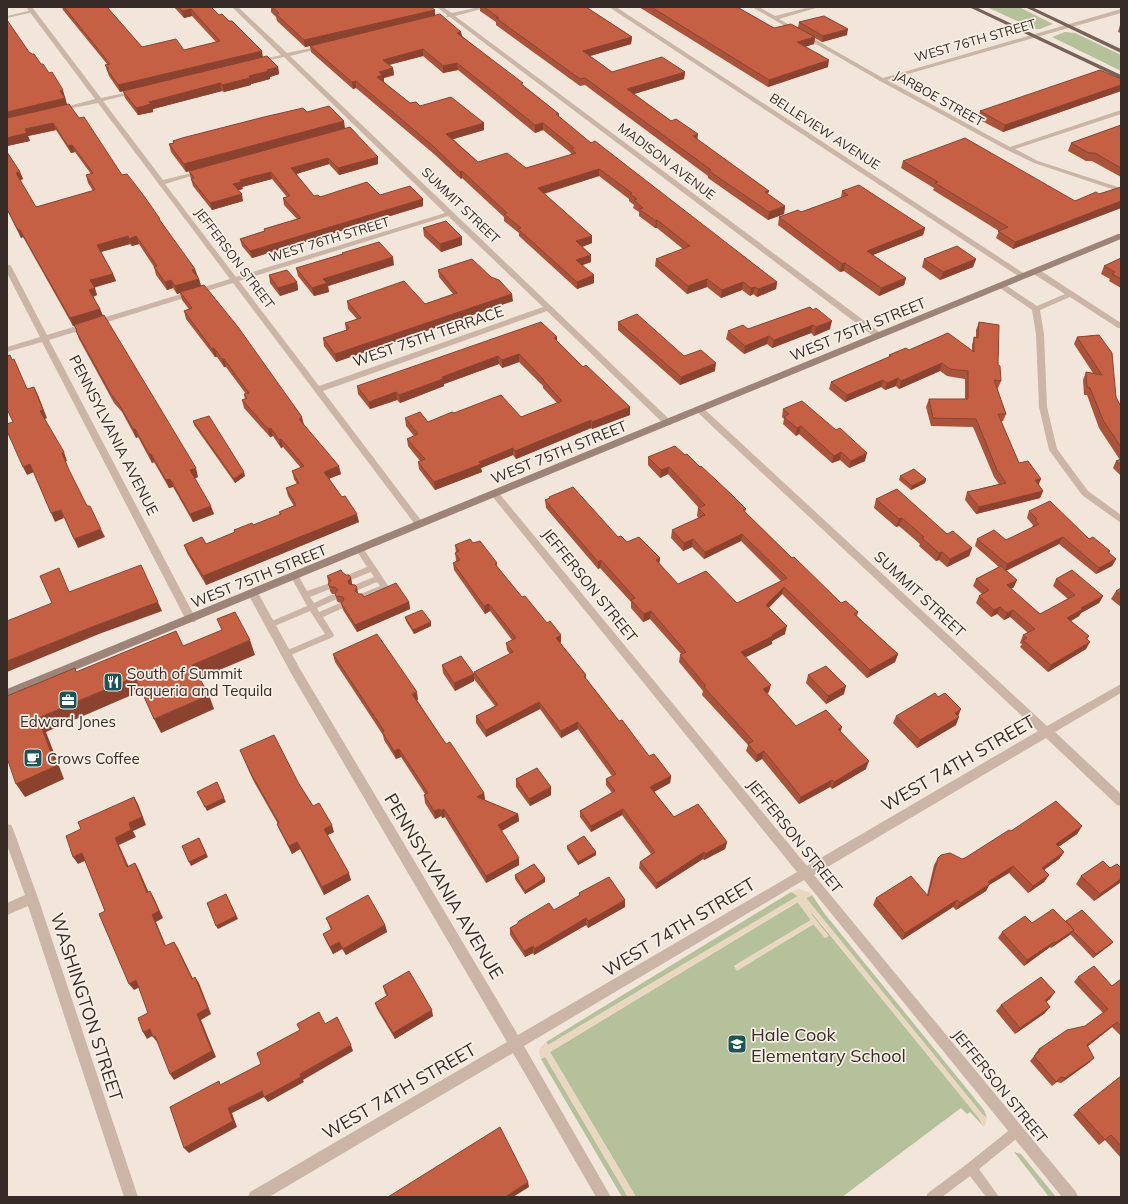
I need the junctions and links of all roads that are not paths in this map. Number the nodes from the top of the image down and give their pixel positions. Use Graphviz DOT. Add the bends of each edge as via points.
graph roads {
  1 [pos="235,7"];
  2 [pos="440,7"];
  3 [pos="486,7"];
  4 [pos="612,7"];
  5 [pos="755,7"];
  6 [pos="816,7"];
  7 [pos="972,7"];
  8 [pos="1028,7"];
  9 [pos="31,9"];
  10 [pos="1121,11"];
  11 [pos="452,15"];
  12 [pos="7,17"];
  13 [pos="775,18"];
  14 [pos="438,19"];
  15 [pos="1067,26"];
  16 [pos="1034,36"];
  17 [pos="332,44"];
  18 [pos="1121,51"];
  19 [pos="286,56"];
  20 [pos="249,64"];
  21 [pos="1121,77"];
  22 [pos="882,80"];
  23 [pos="144,90"];
  24 [pos="100,100"];
  25 [pos="52,112"];
  26 [pos="1121,112"];
  27 [pos="361,127"];
  28 [pos="354,129"];
  29 [pos="1009,149"];
  30 [pos="207,170"];
  31 [pos="161,183"];
  32 [pos="1121,190"];
  33 [pos="451,213"];
  34 [pos="1121,236"];
  35 [pos="7,266"];
  36 [pos="1035,271"];
  37 [pos="1024,276"];
  38 [pos="234,281"];
  39 [pos="1001,286"];
  40 [pos="1071,294"];
  41 [pos="549,308"];
  42 [pos="1036,309"];
  43 [pos="1121,326"];
  44 [pos="879,336"];
  45 [pos="46,339"];
  46 [pos="7,350"];
  47 [pos="317,390"];
  48 [pos="699,409"];
  49 [pos="668,423"];
  50 [pos="495,494"];
  51 [pos="1121,520"];
  52 [pos="420,525"];
  53 [pos="360,550"];
  54 [pos="372,568"];
  55 [pos="295,577"];
  56 [pos="348,578"];
  57 [pos="379,578"];
  58 [pos="327,586"];
  59 [pos="355,588"];
  60 [pos="253,594"];
  61 [pos="306,595"];
  62 [pos="334,597"];
  63 [pos="361,597"];
  64 [pos="340,606"];
  65 [pos="312,607"];
  66 [pos="318,616"];
  67 [pos="191,619"];
  68 [pos="270,625"];
  69 [pos="286,654"];
  70 [pos="1121,688"];
  71 [pos="7,694"];
  72 [pos="1046,732"];
  73 [pos="1121,801"];
  74 [pos="7,829"];
  75 [pos="804,873"];
  76 [pos="32,898"];
  77 [pos="7,909"];
  78 [pos="515,1043"];
  79 [pos="1017,1132"];
  80 [pos="971,1168"];
  81 [pos="131,1197"];
  82 [pos="255,1197"];
  83 [pos="604,1197"];
  84 [pos="932,1197"];
  85 [pos="993,1197"];
  86 [pos="1071,1197"];
  1 -- 19 [label="street, SUMMIT STREET"];
  2 -- 11 [label="street, MADISON AVENUE"];
  3 -- 11 [label="street"];
  4 -- 37 [label="street, BELLEVIEW AVENUE"];
  5 -- 13 [label="street, JARBOE STREET"];
  6 -- 13 [label="street"];
  7 -- 16 [label="main road"];
  8 -- 15 [label="main road"];
  9 -- 12 [label="lane"];
  9 -- 24 [label="street, JEFFERSON STREET"];
  10 -- 15 [label="street, WEST 76TH STREET"];
  11 -- 14 [label="street"];
  11 -- 44 [label="street, MADISON AVENUE"];
  13 -- 22 [label="street, JARBOE STREET"];
  15 -- 16 [label="street, WEST 76TH STREET"];
  15 -- 18 [label="main road"];
  16 -- 21 [label="main road"];
  16 -- 22 [label="street, WEST 76TH STREET"];
  17 -- 19 [label="street"];
  19 -- 20 [label="street"];
  19 -- 27 [label="street, SUMMIT STREET"];
  22 -- 29 [label="street, JARBOE STREET"];
  23 -- 24 [label="street"];
  24 -- 25 [label="street"];
  24 -- 31 [label="street, JEFFERSON STREET"];
  26 -- 29 [label="street"];
  27 -- 28 [label="street"];
  27 -- 33 [label="street, SUMMIT STREET"];
  29 -- 32 [label="street, JARBOE STREET" via="1036,162"];
  30 -- 31 [label="street"];
  31 -- 38 [label="street, JEFFERSON STREET"];
  33 -- 38 [label="street, WEST 76TH STREET"];
  33 -- 41 [label="street, SUMMIT STREET"];
  34 -- 36 [label="main road, WEST 75TH STREET"];
  35 -- 45 [label="street, PENNSYLVANIA AVENUE"];
  36 -- 37 [label="main road, WEST 75TH STREET"];
  36 -- 40 [label="street"];
  37 -- 39 [label="main road, WEST 75TH STREET"];
  38 -- 45 [label="street, WEST 76TH STREET"];
  38 -- 47 [label="street, JEFFERSON STREET"];
  39 -- 42 [label="street"];
  39 -- 44 [label="main road, WEST 75TH STREET"];
  40 -- 42 [label="street"];
  40 -- 43 [label="street"];
  41 -- 47 [label="street, WEST 75TH TERRACE"];
  41 -- 49 [label="street, SUMMIT STREET"];
  42 -- 51 [label="street" via="1040,334 1043,407 1053,450 1085,493"];
  44 -- 48 [label="main road, WEST 75TH STREET"];
  45 -- 46 [label="street, WEST 76TH STREET"];
  45 -- 67 [label="street, PENNSYLVANIA AVENUE"];
  47 -- 52 [label="street, JEFFERSON STREET"];
  48 -- 49 [label="main road, WEST 75TH STREET"];
  48 -- 72 [label="street, SUMMIT STREET"];
  49 -- 50 [label="main road, WEST 75TH STREET"];
  50 -- 52 [label="main road, WEST 75TH STREET"];
  50 -- 75 [label="street, JEFFERSON STREET"];
  52 -- 53 [label="main road, WEST 75TH STREET"];
  53 -- 54 [label="lane"];
  53 -- 55 [label="main road, WEST 75TH STREET"];
  54 -- 56 [label="lane"];
  54 -- 57 [label="lane"];
  55 -- 60 [label="main road, WEST 75TH STREET"];
  55 -- 61 [label="lane"];
  57 -- 59 [label="lane"];
  57 -- 63 [label="lane" via="385,587"];
  58 -- 61 [label="lane"];
  60 -- 67 [label="main road, WEST 75TH STREET"];
  60 -- 68 [label="street, PENNSYLVANIA AVENUE"];
  61 -- 65 [label="lane"];
  62 -- 65 [label="lane"];
  64 -- 66 [label="lane"];
  65 -- 66 [label="lane"];
  65 -- 68 [label="lane"];
  66 -- 69 [label="lane" via="330,635"];
  67 -- 71 [label="main road, WEST 75TH STREET"];
  68 -- 69 [label="street, PENNSYLVANIA AVENUE"];
  69 -- 78 [label="street, PENNSYLVANIA AVENUE"];
  70 -- 72 [label="street, WEST 74TH STREET"];
  72 -- 73 [label="street, SUMMIT STREET"];
  72 -- 75 [label="street, WEST 74TH STREET"];
  74 -- 76 [label="street, WASHINGTON STREET"];
  75 -- 78 [label="street, WEST 74TH STREET"];
  75 -- 79 [label="street, JEFFERSON STREET"];
  76 -- 77 [label="street"];
  76 -- 81 [label="street, WASHINGTON STREET"];
  78 -- 82 [label="street, WEST 74TH STREET"];
  78 -- 83 [label="street, PENNSYLVANIA AVENUE"];
  79 -- 80 [label="lane"];
  79 -- 86 [label="street, JEFFERSON STREET"];
  80 -- 84 [label="lane"];
  80 -- 85 [label="lane"];
}
